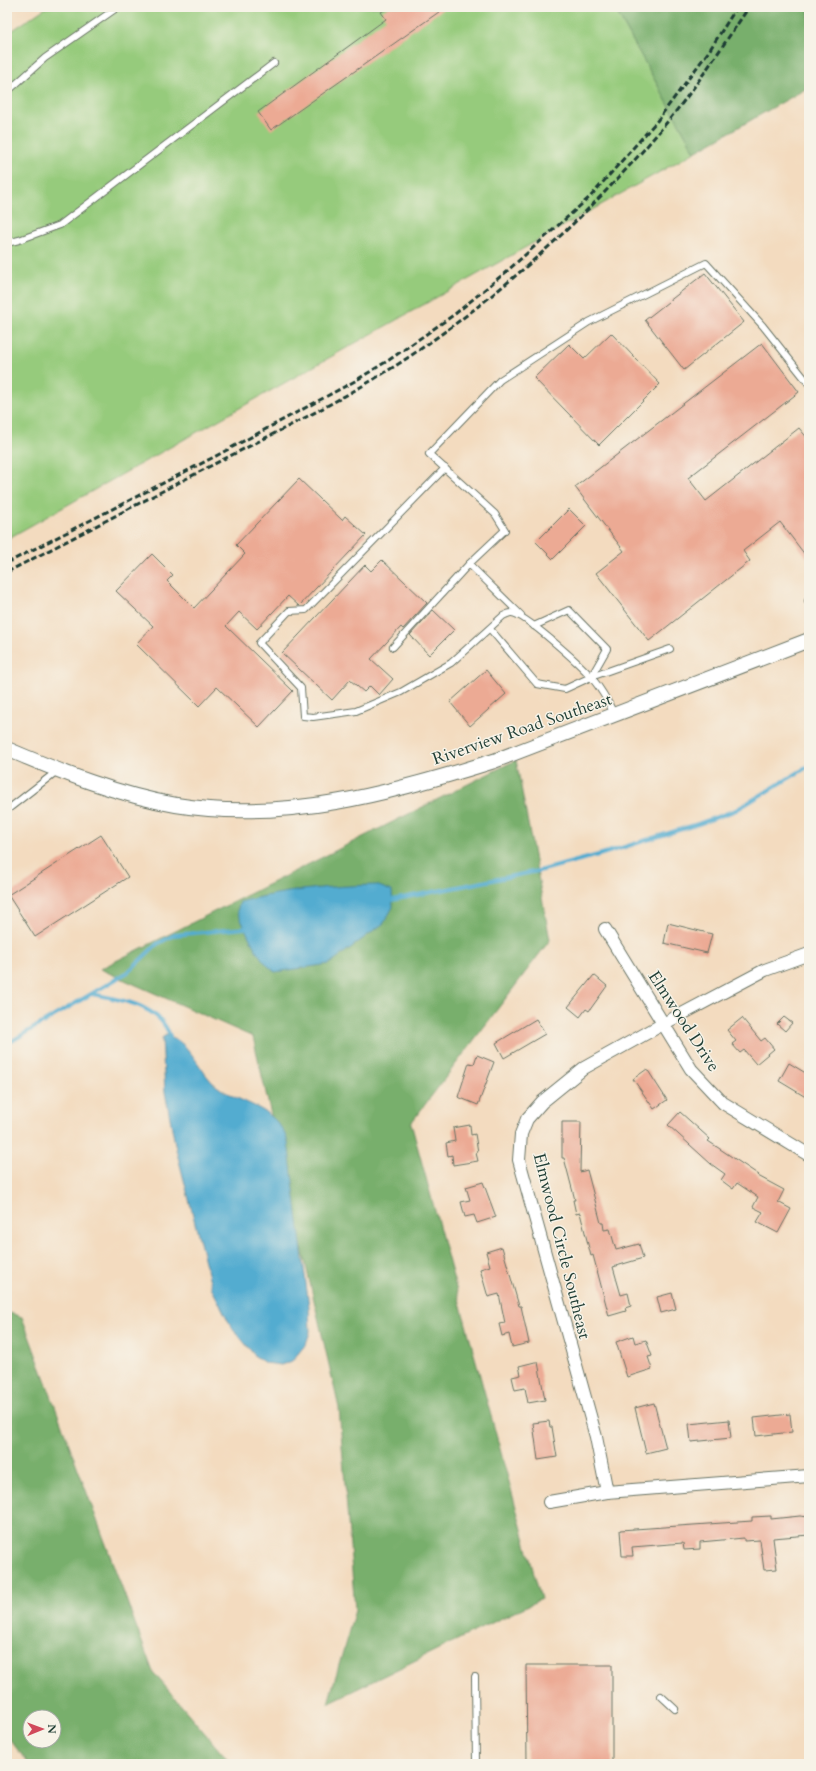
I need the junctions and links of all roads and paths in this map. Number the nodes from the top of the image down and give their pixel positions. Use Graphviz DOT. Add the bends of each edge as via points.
graph roads {
  1 [pos="118,7"];
  2 [pos="274,63"];
  3 [pos="7,92"];
  4 [pos="7,242"];
  5 [pos="809,384"];
  6 [pos="445,468"];
  7 [pos="469,564"];
  8 [pos="521,615"];
  9 [pos="534,626"];
  10 [pos="490,629"];
  11 [pos="809,640"];
  12 [pos="393,647"];
  13 [pos="670,649"];
  14 [pos="591,677"];
  15 [pos="615,716"];
  16 [pos="7,749"];
  17 [pos="58,770"];
  18 [pos="7,810"];
  19 [pos="606,929"];
  20 [pos="809,954"];
  21 [pos="663,1024"];
  22 [pos="809,1155"];
  23 [pos="809,1476"];
  24 [pos="607,1492"];
  25 [pos="549,1502"];
  26 [pos="475,1676"];
  27 [pos="661,1696"];
  28 [pos="675,1710"];
  29 [pos="476,1764"];
  1 -- 3 [label="lane" via="44,58"];
  2 -- 4 [label="lane" via="60,225"];
  5 -- 6 [label="lane" via="763,326 706,263 589,322 500,380 429,454"];
  6 -- 7 [label="lane" via="495,514 505,530"];
  6 -- 10 [label="lane" via="306,610 289,611 259,643 302,688 303,716 313,717 356,711 402,692 452,663"];
  7 -- 8 [label="lane"];
  7 -- 12 [label="lane"];
  8 -- 9 [label="lane"];
  8 -- 10 [label="lane" via="511,613 502,616"];
  9 -- 14 [label="lane"];
  9 -- 14 [label="lane" via="569,610 607,649"];
  10 -- 14 [label="lane" via="537,684 565,689"];
  11 -- 15 [label="street, Riverview Road Southeast"];
  13 -- 14 [label="lane"];
  14 -- 15 [label="lane"];
  15 -- 17 [label="street, Riverview Road Southeast" via="494,761 445,776 340,801 281,810 235,811 176,805 118,790"];
  16 -- 17 [label="street, Riverview Road Southeast"];
  17 -- 18 [label="lane"];
  19 -- 21 [label="street, Elmwood Drive"];
  20 -- 21 [label="street, Elmwood Circle Southeast" via="765,970"];
  21 -- 22 [label="street, Elmwood Drive" via="691,1069 723,1103"];
  21 -- 24 [label="street, Elmwood Circle Southeast" via="584,1068 542,1102 527,1119 521,1134 519,1160 596,1437"];
  23 -- 24 [label="street"];
  24 -- 25 [label="street"];
  26 -- 29 [label="lane"];
  27 -- 28 [label="lane"];
}
